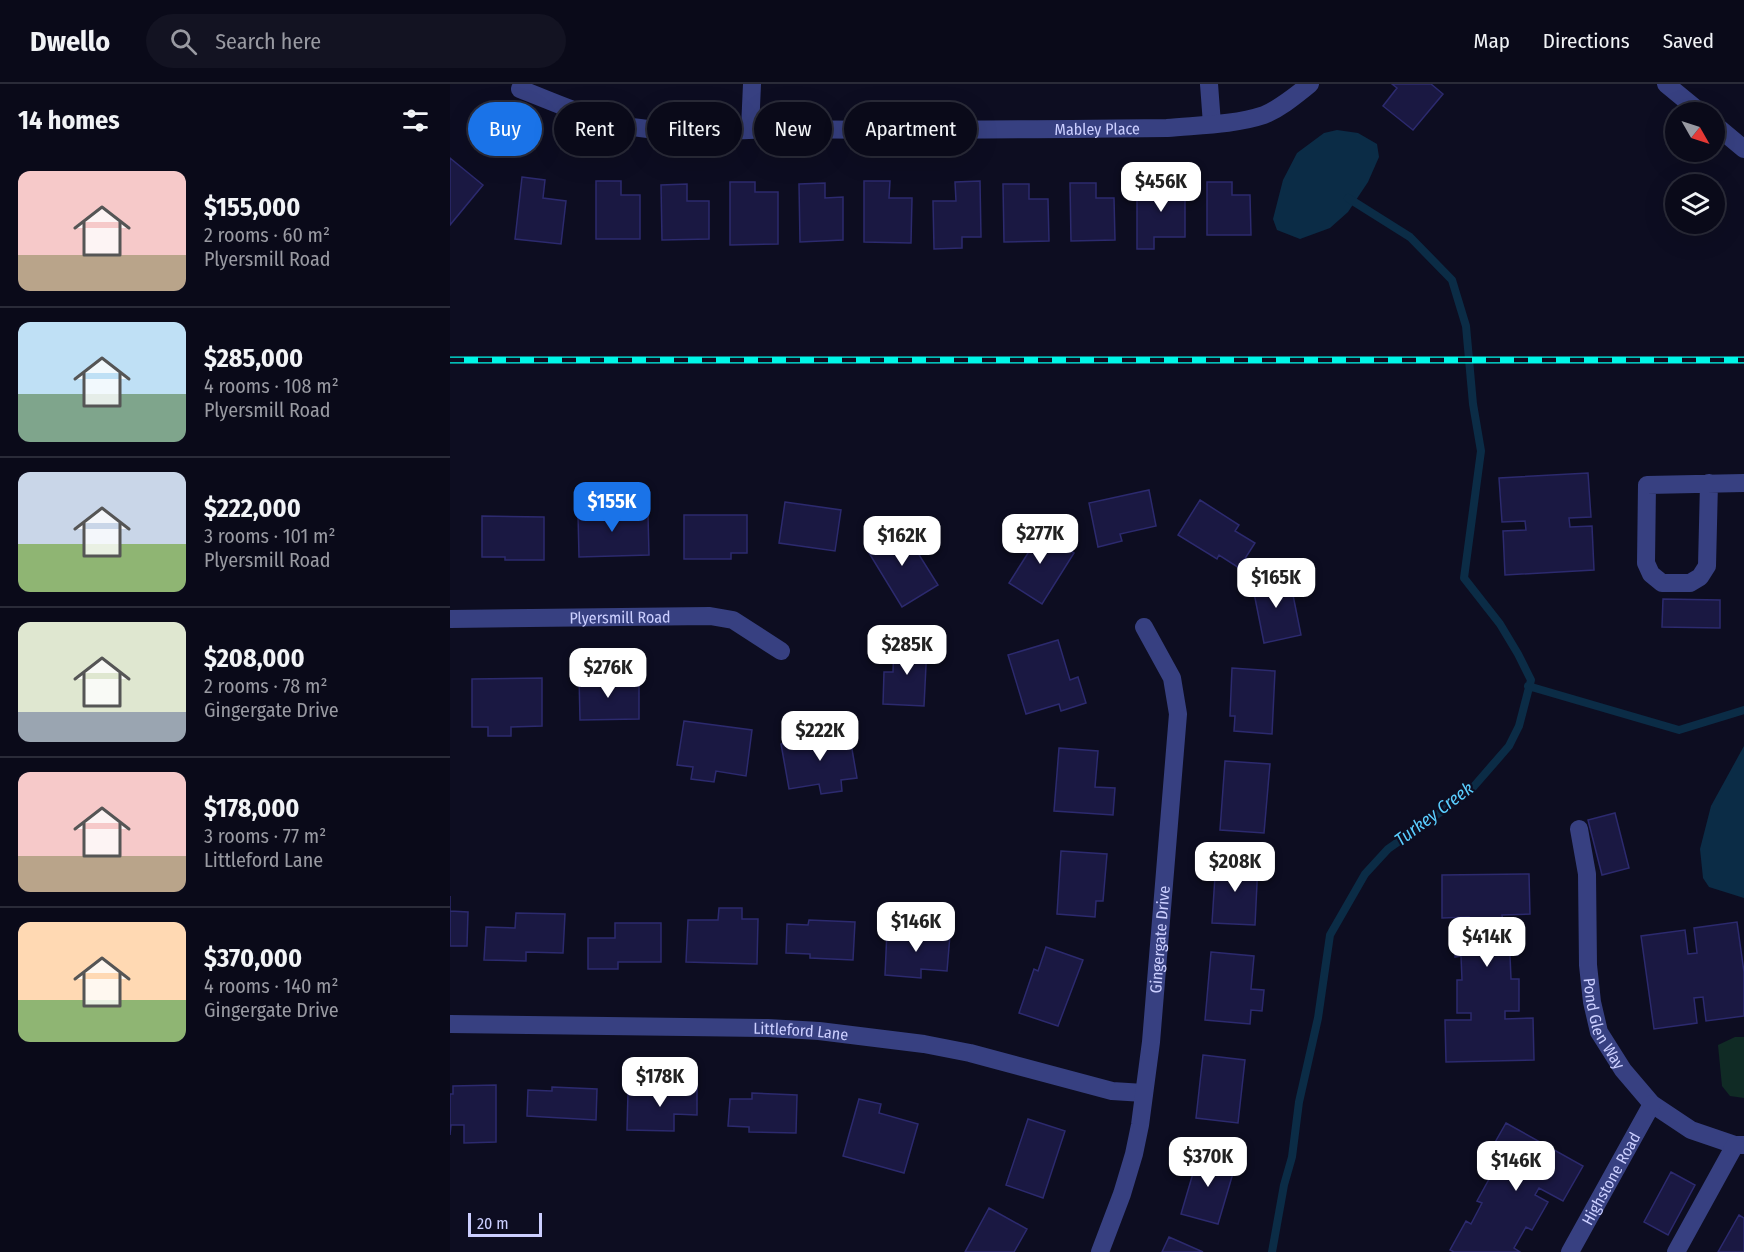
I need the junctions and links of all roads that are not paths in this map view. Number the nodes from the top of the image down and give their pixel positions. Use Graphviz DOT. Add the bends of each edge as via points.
graph roads {
  1 [pos="752,84"];
  2 [pos="1209,84"];
  3 [pos="1310,84"];
  4 [pos="1666,84"];
  5 [pos="520,89"];
  6 [pos="1688,102"];
  7 [pos="1212,124"];
  8 [pos="750,129"];
  9 [pos="1725,133"];
  10 [pos="1744,149"];
  11 [pos="1709,483"];
  12 [pos="1744,483"];
  13 [pos="450,619"];
  14 [pos="1144,627"];
  15 [pos="781,651"];
  16 [pos="1579,829"];
  17 [pos="450,1024"];
  18 [pos="1144,1093"];
  19 [pos="1652,1104"];
  20 [pos="1740,1145"];
  21 [pos="1100,1252"];
  22 [pos="1570,1252"];
  23 [pos="1676,1252"];
  1 -- 8 [label="street"];
  2 -- 7 [label="street"];
  3 -- 7 [label="street, Mabley Place" via="1264,115"];
  4 -- 6 [label="street"];
  5 -- 8 [label="street, Mabley Place" via="604,121 639,128"];
  7 -- 8 [label="street, Mabley Place" via="1155,128"];
  9 -- 10 [label="street"];
  11 -- 11 [label="street" via="1647,485 1646,563 1662,583 1690,583 1707,566"];
  11 -- 12 [label="street"];
  13 -- 15 [label="street, Plyersmill Road" via="710,616 733,620"];
  14 -- 18 [label="street, Gingergate Drive" via="1172,678 1178,714"];
  16 -- 19 [label="street, Pond Glen Way" via="1587,874 1588,965 1599,1032 1623,1070"];
  17 -- 18 [label="street, Littleford Lane" via="819,1031 924,1044 1112,1091"];
  18 -- 21 [label="street, Gingergate Drive" via="1134,1154"];
  19 -- 20 [label="street, Pond Glen Way" via="1691,1130"];
  19 -- 22 [label="street, Highstone Road"];
  20 -- 23 [label="street"];
}
